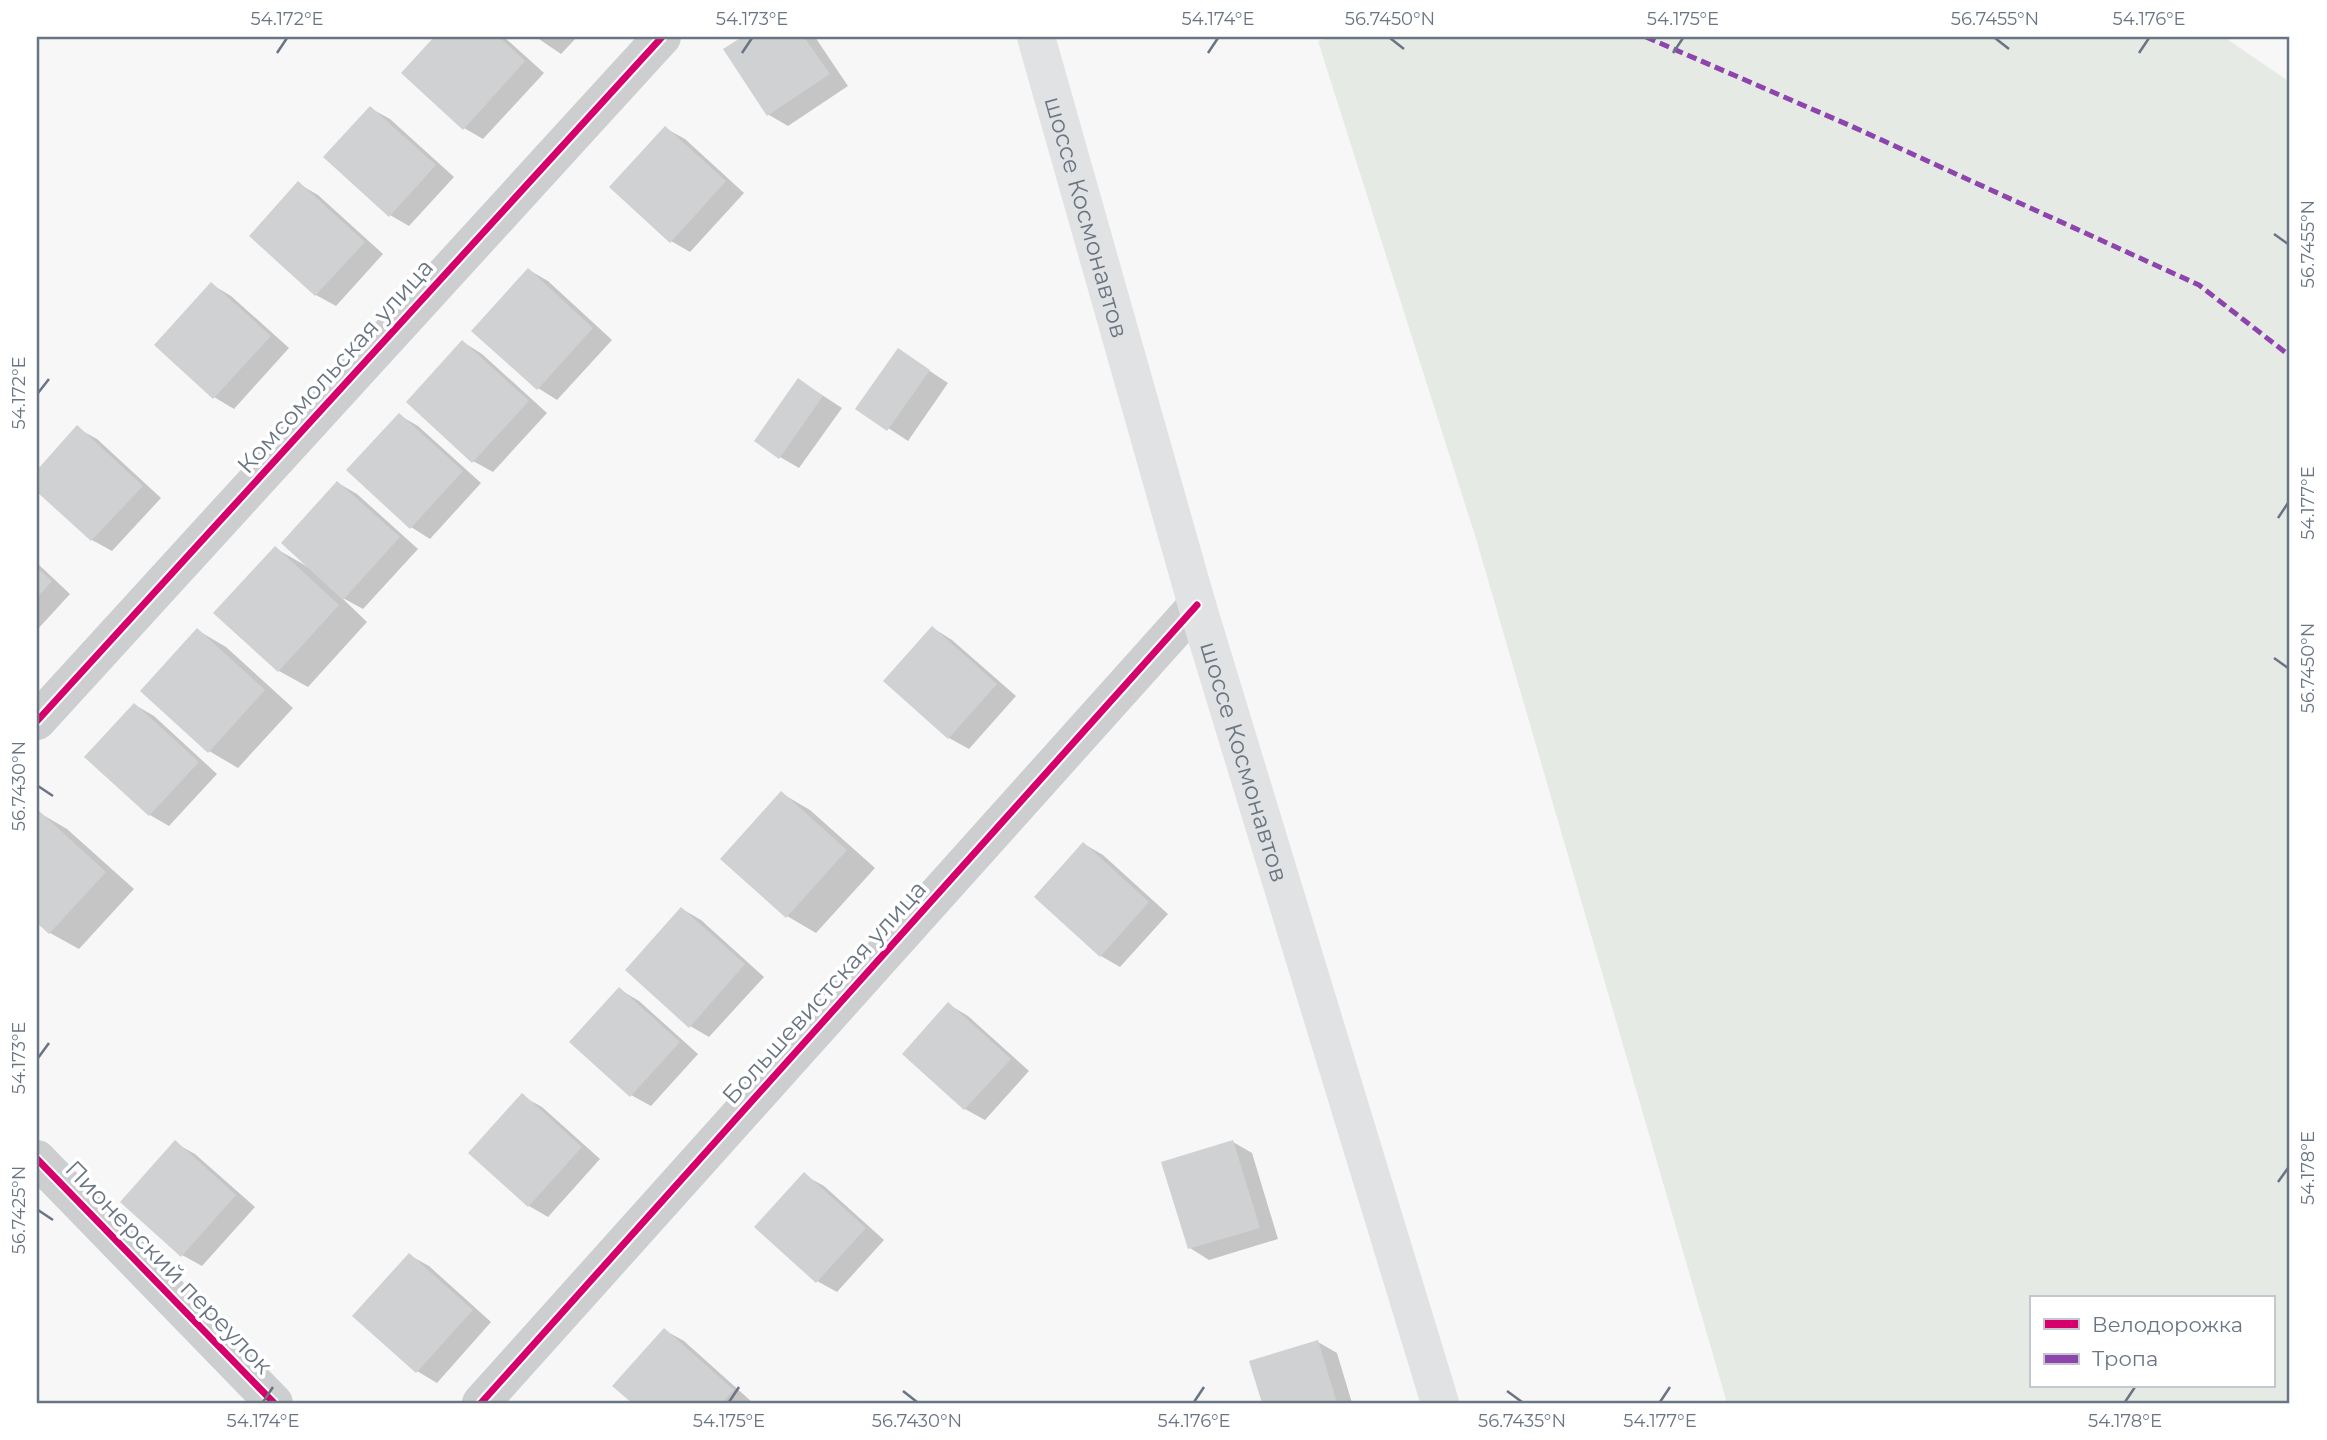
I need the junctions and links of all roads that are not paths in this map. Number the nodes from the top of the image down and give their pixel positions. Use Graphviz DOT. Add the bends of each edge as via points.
graph roads {
  1 [pos="662,37"];
  2 [pos="1036,37"];
  3 [pos="1197,606"];
  4 [pos="37,721"];
  5 [pos="37,1158"];
  6 [pos="274,1403"];
  7 [pos="481,1403"];
  8 [pos="1440,1403"];
  1 -- 4 [label="street, Комсомольская улица"];
  2 -- 3 [label="main road, шоссе Космонавтов"];
  3 -- 7 [label="street, Большевистская улица"];
  3 -- 8 [label="main road, шоссе Космонавтов"];
  5 -- 6 [label="street, Пионерский переулок"];
}
